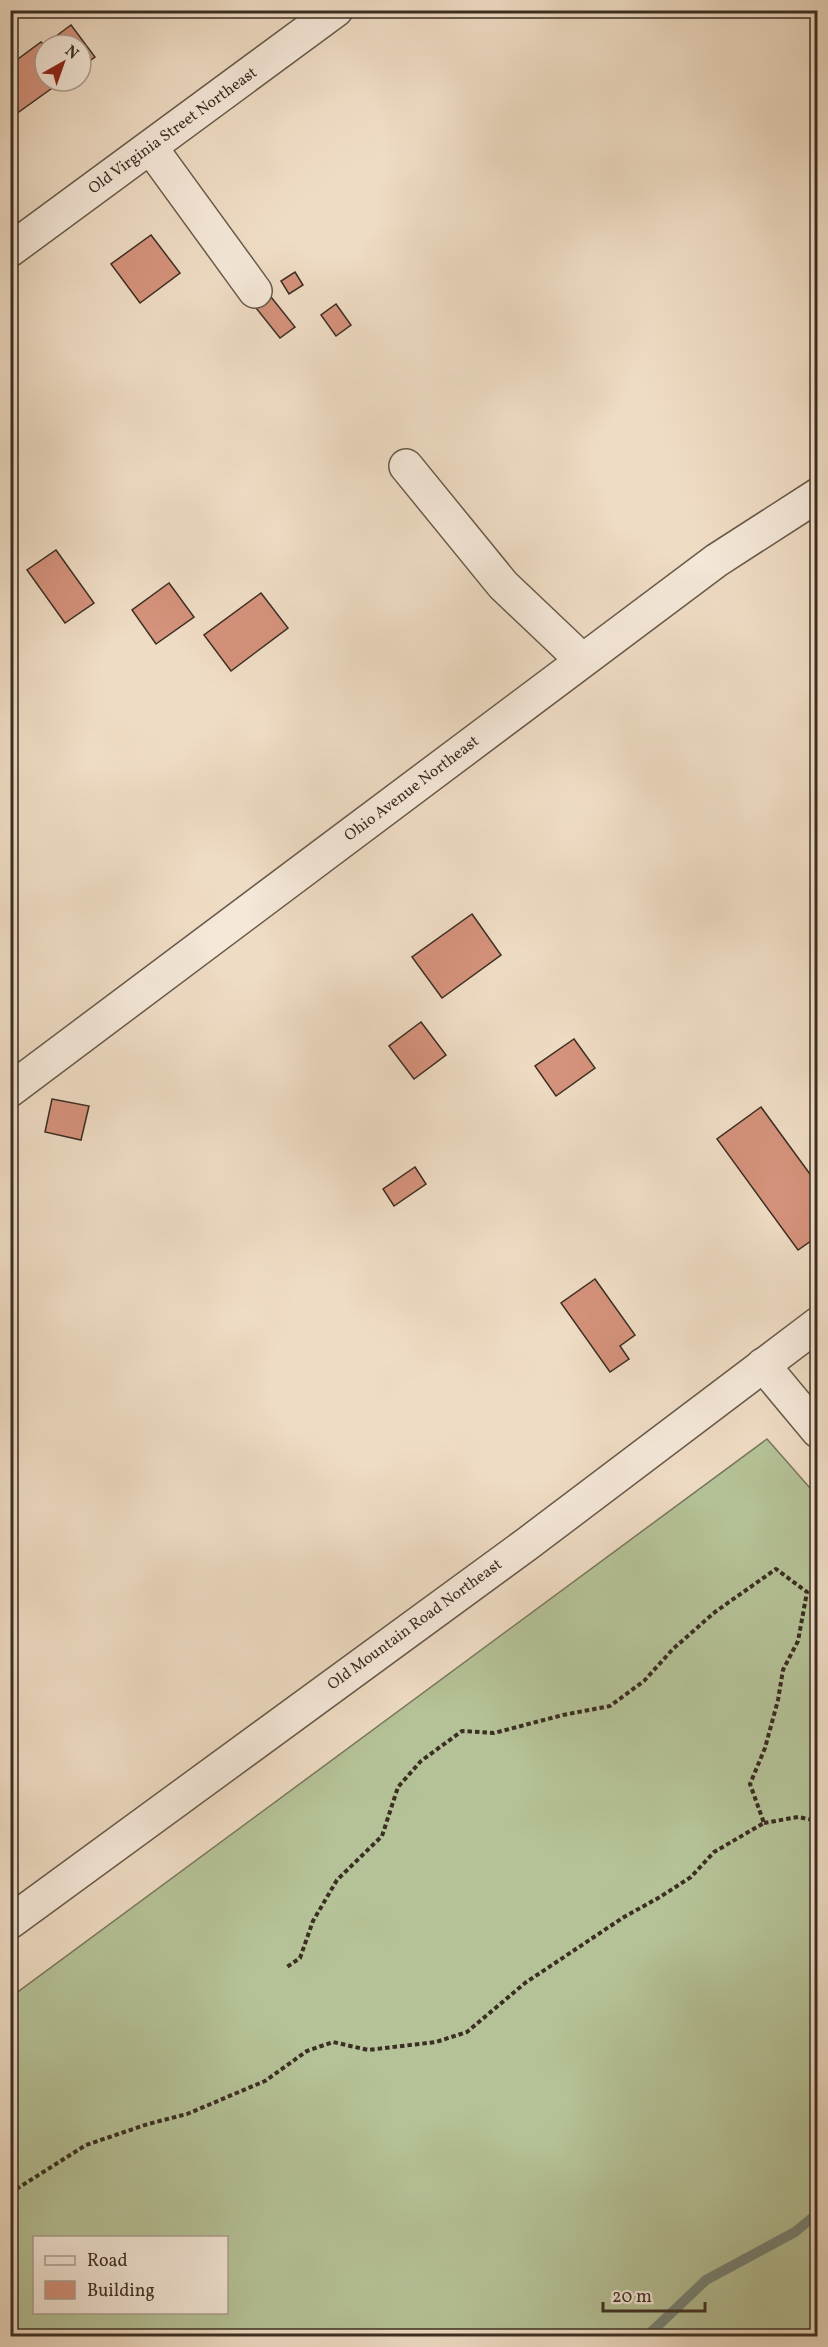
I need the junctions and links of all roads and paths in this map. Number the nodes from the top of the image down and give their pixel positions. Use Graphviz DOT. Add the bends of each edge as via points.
graph roads {
  1 [pos="336,10"];
  2 [pos="152,148"];
  3 [pos="10,250"];
  4 [pos="255,291"];
  5 [pos="406,466"];
  6 [pos="818,495"];
  7 [pos="582,660"];
  8 [pos="10,1090"];
  9 [pos="818,1324"];
  10 [pos="762,1365"];
  11 [pos="818,1431"];
  12 [pos="818,1821"];
  13 [pos="764,1822"];
  14 [pos="10,1922"];
  15 [pos="287,1967"];
  16 [pos="10,2193"];
  1 -- 2 [label="street, Old Virginia Street Northeast"];
  2 -- 3 [label="street, Old Virginia Street Northeast"];
  2 -- 4 [label="street"];
  5 -- 7 [label="street" via="503,585"];
  6 -- 7 [label="street, Ohio Avenue Northeast" via="717,560"];
  7 -- 8 [label="street, Ohio Avenue Northeast"];
  9 -- 10 [label="street, Old Mountain Road Northeast"];
  10 -- 11 [label="street"];
  10 -- 14 [label="street, Old Mountain Road Northeast" via="527,1544"];
  12 -- 13 [label="path" via="798,1817"];
  13 -- 15 [label="path" via="750,1784 765,1748 783,1670 798,1641 807,1592 776,1569 715,1612 644,1681 610,1707 494,1733 462,1731 422,1761 398,1787 382,1836 337,1880 313,1921 300,1958"];
  13 -- 16 [label="path" via="714,1852 691,1877 660,1898 624,1917 525,1983 467,2032 436,2042 368,2050 333,2042 307,2051 264,2081 187,2114 86,2145"];
}
